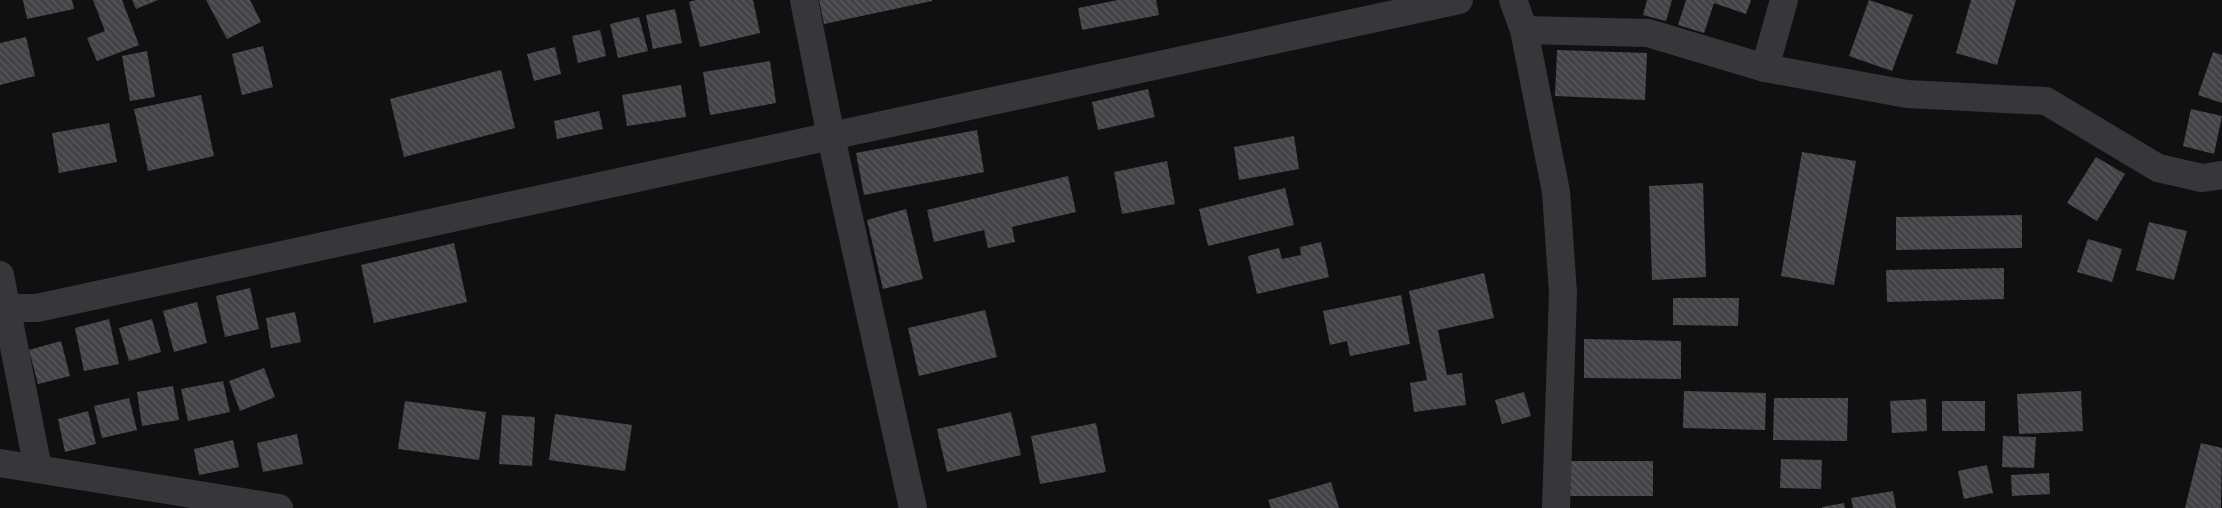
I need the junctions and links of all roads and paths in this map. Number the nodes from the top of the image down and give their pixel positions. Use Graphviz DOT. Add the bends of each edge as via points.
graph roads {
  1 [pos="804,0"];
  2 [pos="1459,0"];
  3 [pos="1513,0"];
  4 [pos="1784,0"];
  5 [pos="1524,30"];
  6 [pos="1765,68"];
  7 [pos="831,137"];
  8 [pos="2222,175"];
  9 [pos="0,274"];
  10 [pos="4,308"];
  11 [pos="0,463"];
  12 [pos="38,469"];
  13 [pos="279,508"];
  14 [pos="913,508"];
  15 [pos="1556,508"];
  1 -- 7 [label="street"];
  2 -- 7 [label="street"];
  3 -- 5 [label="street"];
  4 -- 6 [label="street"];
  5 -- 6 [label="street" via="1648,33"];
  5 -- 15 [label="street" via="1556,192 1563,292"];
  6 -- 8 [label="street" via="1907,94 2046,101 2158,168 2202,178"];
  7 -- 10 [label="street" via="47,306"];
  7 -- 14 [label="street"];
  9 -- 10 [label="street"];
  10 -- 12 [label="street"];
  11 -- 12 [label="street"];
  12 -- 13 [label="street"];
}
